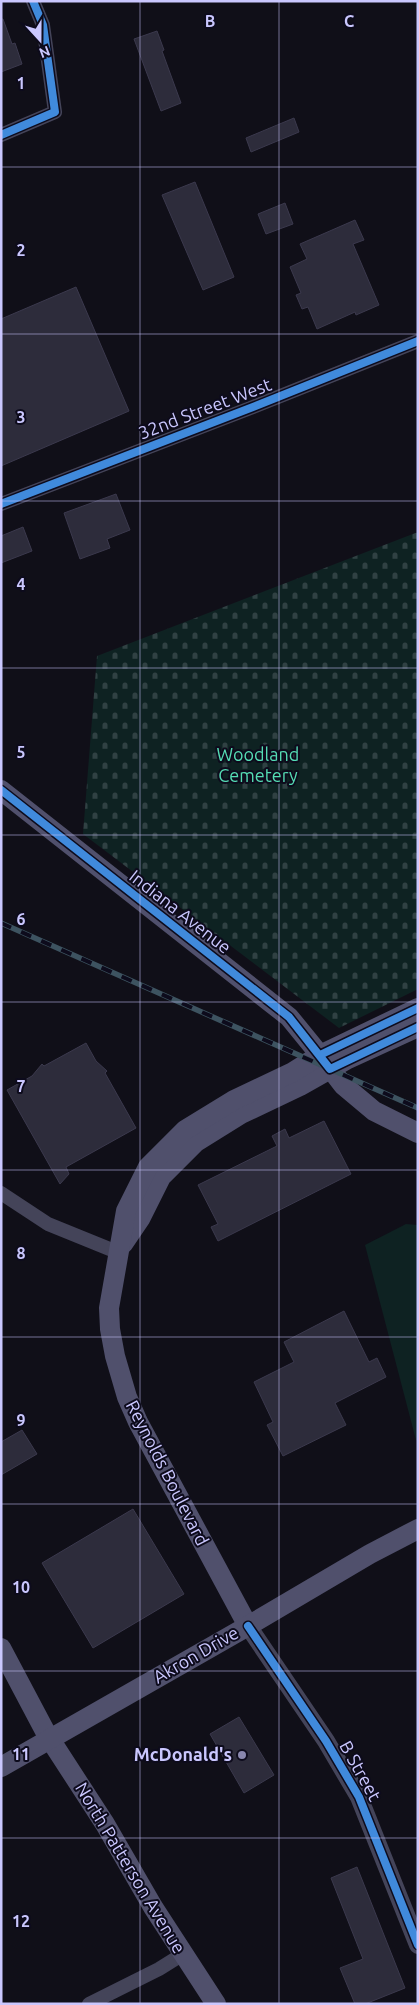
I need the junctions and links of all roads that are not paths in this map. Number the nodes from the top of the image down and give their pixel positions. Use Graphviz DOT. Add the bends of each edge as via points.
graph roads {
  1 [pos="33,1"];
  2 [pos="1,135"];
  3 [pos="418,341"];
  4 [pos="1,504"];
  5 [pos="1,790"];
  6 [pos="418,1008"];
  7 [pos="418,1027"];
  8 [pos="325,1062"];
  9 [pos="418,1133"];
  10 [pos="1,1193"];
  11 [pos="118,1252"];
  12 [pos="418,1529"];
  13 [pos="248,1626"];
  14 [pos="1,1648"];
  15 [pos="1,1676"];
  16 [pos="46,1733"];
  17 [pos="3,1766"];
  18 [pos="418,1945"];
  19 [pos="182,1954"];
  20 [pos="89,2004"];
  21 [pos="216,2004"];
  1 -- 2 [label="street" via="43,25 55,112"];
  3 -- 4 [label="street, 32nd Street West"];
  5 -- 8 [label="main road, Indiana Avenue" via="289,1017"];
  6 -- 8 [label="main road, Reynolds Boulevard"];
  7 -- 8 [label="main road, Reynolds Boulevard"];
  8 -- 9 [label="main road, Indiana Avenue" via="343,1085 374,1111"];
  8 -- 11 [label="main road, Reynolds Boulevard" via="293,1072 234,1100 185,1130 148,1167 126,1211"];
  10 -- 11 [label="street" via="48,1224"];
  11 -- 13 [label="main road, Reynolds Boulevard" via="110,1301 110,1329 127,1397"];
  12 -- 13 [label="main road, Akron Drive"];
  13 -- 17 [label="main road, Akron Drive"];
  13 -- 18 [label="street, B Street" via="360,1797"];
  14 -- 16 [label="main road, North Patterson Avenue"];
  15 -- 16 [label="main road, North Patterson Avenue"];
  16 -- 19 [label="main road, North Patterson Avenue" via="105,1824"];
  19 -- 20 [label="street"];
  19 -- 21 [label="main road, North Patterson Avenue"];
}
